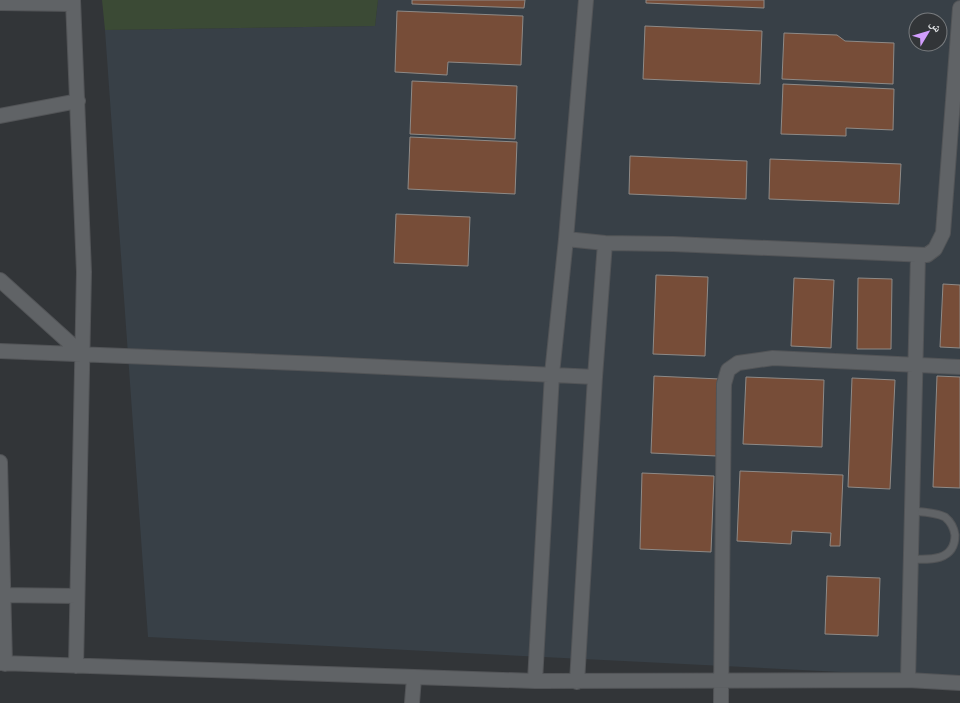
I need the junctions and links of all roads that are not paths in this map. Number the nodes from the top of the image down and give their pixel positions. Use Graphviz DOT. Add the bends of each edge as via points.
graph roads {
  1 [pos="586,0"];
  2 [pos="73,2"];
  3 [pos="0,3"];
  4 [pos="960,8"];
  5 [pos="78,101"];
  6 [pos="0,116"];
  7 [pos="566,239"];
  8 [pos="604,243"];
  9 [pos="918,255"];
  10 [pos="0,280"];
  11 [pos="0,351"];
  12 [pos="82,354"];
  13 [pos="915,364"];
  14 [pos="960,367"];
  15 [pos="552,374"];
  16 [pos="595,377"];
  17 [pos="0,462"];
  18 [pos="912,511"];
  19 [pos="911,559"];
  20 [pos="2,595"];
  21 [pos="77,596"];
  22 [pos="2,664"];
  23 [pos="76,666"];
  24 [pos="414,678"];
  25 [pos="908,680"];
  26 [pos="535,681"];
  27 [pos="577,682"];
  28 [pos="722,682"];
  29 [pos="960,684"];
  30 [pos="412,703"];
  31 [pos="721,703"];
  1 -- 7 [label="street"];
  2 -- 3 [label="street"];
  2 -- 5 [label="street"];
  4 -- 9 [label="street" via="943,233 935,249 927,255"];
  5 -- 6 [label="street"];
  5 -- 12 [label="street" via="84,272"];
  7 -- 8 [label="street"];
  7 -- 15 [label="street"];
  8 -- 9 [label="street" via="735,246"];
  8 -- 16 [label="street"];
  9 -- 13 [label="street"];
  10 -- 12 [label="street"];
  11 -- 12 [label="street"];
  12 -- 15 [label="street"];
  12 -- 21 [label="street"];
  13 -- 14 [label="street"];
  13 -- 18 [label="street"];
  13 -- 28 [label="street" via="773,358 738,363 728,370 724,384"];
  15 -- 16 [label="street"];
  15 -- 26 [label="street"];
  16 -- 27 [label="street"];
  17 -- 20 [label="street"];
  18 -- 19 [label="street"];
  18 -- 19 [label="lane" via="934,513 944,517 954,529 955,542 948,554 936,558"];
  19 -- 25 [label="street"];
  20 -- 21 [label="street"];
  20 -- 22 [label="street"];
  21 -- 23 [label="street"];
  22 -- 23 [label="street"];
  23 -- 24 [label="street"];
  24 -- 26 [label="street"];
  24 -- 30 [label="street"];
  25 -- 28 [label="street"];
  25 -- 29 [label="street"];
  26 -- 27 [label="street"];
  27 -- 28 [label="street"];
  28 -- 31 [label="street"];
}
